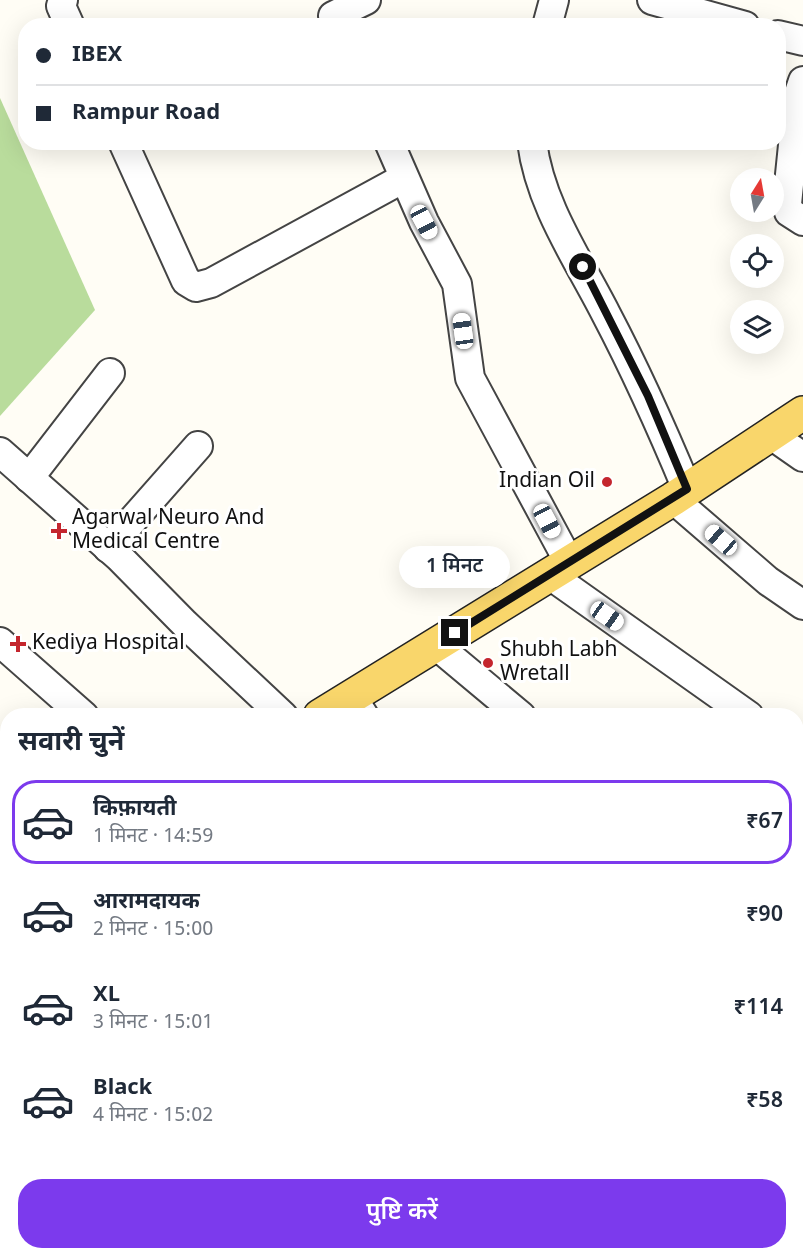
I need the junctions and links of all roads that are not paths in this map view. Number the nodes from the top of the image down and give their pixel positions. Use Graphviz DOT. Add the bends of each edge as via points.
graph roads {
  1 [pos="63,0"];
  2 [pos="366,0"];
  3 [pos="554,0"];
  4 [pos="652,0"];
  5 [pos="332,14"];
  6 [pos="66,18"];
  7 [pos="549,18"];
  8 [pos="716,18"];
  9 [pos="786,36"];
  10 [pos="803,41"];
  11 [pos="803,81"];
  12 [pos="127,150"];
  13 [pos="392,150"];
  14 [pos="533,150"];
  15 [pos="798,156"];
  16 [pos="404,178"];
  17 [pos="803,221"];
  18 [pos="110,373"];
  19 [pos="803,413"];
  20 [pos="770,434"];
  21 [pos="198,446"];
  22 [pos="0,452"];
  23 [pos="803,457"];
  24 [pos="29,478"];
  25 [pos="680,494"];
  26 [pos="108,548"];
  27 [pos="559,569"];
  28 [pos="803,605"];
  29 [pos="0,642"];
  30 [pos="436,645"];
  31 [pos="358,706"];
  32 [pos="75,708"];
  33 [pos="274,708"];
  34 [pos="511,708"];
  35 [pos="739,708"];
  1 -- 6 [label="street" via="61,6"];
  2 -- 5 [label="street"];
  3 -- 7 [label="street"];
  4 -- 8 [label="street"];
  9 -- 10 [label="street"];
  11 -- 15 [label="street" via="798,96"];
  12 -- 16 [label="street" via="186,281 196,287 211,283"];
  13 -- 16 [label="street"];
  14 -- 25 [label="street" via="548,204 648,396"];
  15 -- 17 [label="street" via="787,204 789,212"];
  16 -- 27 [label="street" via="457,284 470,378"];
  18 -- 24 [label="street"];
  19 -- 20 [label="main road"];
  20 -- 23 [label="street"];
  20 -- 25 [label="main road"];
  21 -- 26 [label="street"];
  22 -- 24 [label="street"];
  24 -- 26 [label="street"];
  25 -- 27 [label="main road"];
  25 -- 28 [label="street" via="768,582"];
  26 -- 33 [label="street"];
  27 -- 30 [label="main road"];
  27 -- 35 [label="street"];
  29 -- 32 [label="street"];
  30 -- 31 [label="main road"];
  30 -- 34 [label="street"];
}
